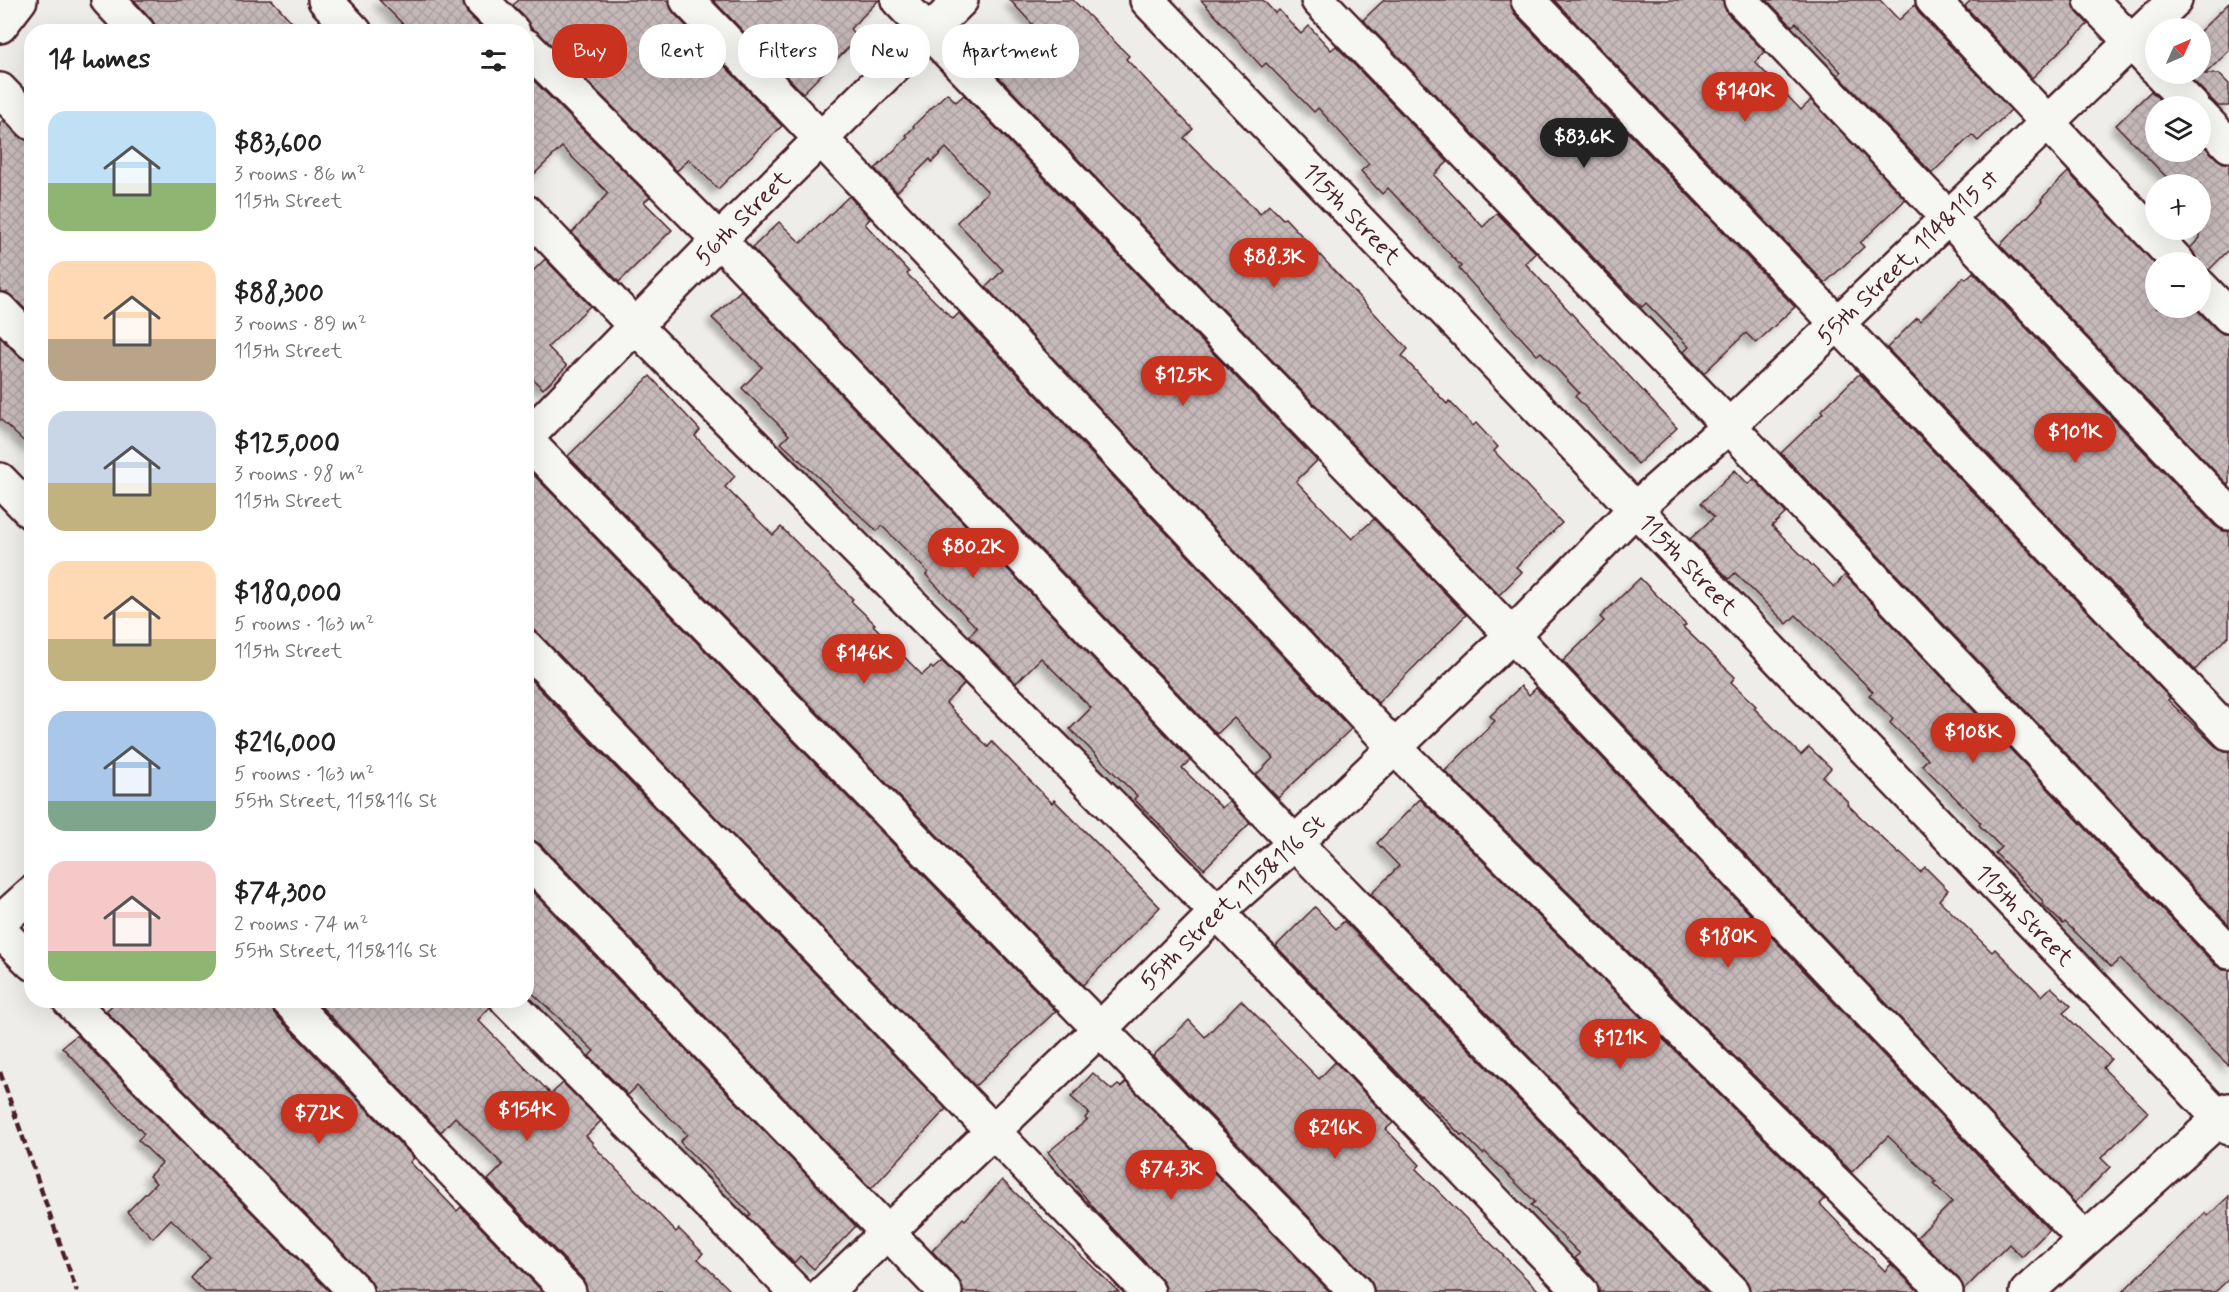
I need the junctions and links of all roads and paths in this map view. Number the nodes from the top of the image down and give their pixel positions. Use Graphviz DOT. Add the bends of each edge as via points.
graph roads {
  1 [pos="20,0"];
  2 [pos="108,0"];
  3 [pos="325,0"];
  4 [pos="481,0"];
  5 [pos="687,0"];
  6 [pos="898,0"];
  7 [pos="961,0"];
  8 [pos="1147,0"];
  9 [pos="1318,0"];
  10 [pos="1528,0"];
  11 [pos="1741,0"];
  12 [pos="1933,0"];
  13 [pos="2091,0"];
  14 [pos="2175,0"];
  15 [pos="130,24"];
  16 [pos="348,24"];
  17 [pos="505,24"];
  18 [pos="921,24"];
  19 [pos="0,26"];
  20 [pos="930,31"];
  21 [pos="930,33"];
  22 [pos="2131,42"];
  23 [pos="534,54"];
  24 [pos="2145,57"];
  25 [pos="883,78"];
  26 [pos="2171,84"];
  27 [pos="0,90"];
  28 [pos="2182,96"];
  29 [pos="24,115"];
  30 [pos="2047,123"];
  31 [pos="2211,126"];
  32 [pos="822,140"];
  33 [pos="2229,145"];
  34 [pos="1948,218"];
  35 [pos="534,220"];
  36 [pos="719,240"];
  37 [pos="2169,252"];
  38 [pos="2211,297"];
  39 [pos="0,310"];
  40 [pos="2229,316"];
  41 [pos="1837,324"];
  42 [pos="635,326"];
  43 [pos="24,335"];
  44 [pos="1729,426"];
  45 [pos="534,431"];
  46 [pos="534,447"];
  47 [pos="0,480"];
  48 [pos="24,505"];
  49 [pos="1635,509"];
  50 [pos="2229,513"];
  51 [pos="1512,635"];
  52 [pos="534,655"];
  53 [pos="2229,733"];
  54 [pos="1395,748"];
  55 [pos="1295,843"];
  56 [pos="534,864"];
  57 [pos="24,900"];
  58 [pos="1217,912"];
  59 [pos="0,922"];
  60 [pos="0,931"];
  61 [pos="2229,952"];
  62 [pos="24,955"];
  63 [pos="77,1008"];
  64 [pos="296,1008"];
  65 [pos="515,1008"];
  66 [pos="1101,1028"];
  67 [pos="2226,1119"];
  68 [pos="993,1132"];
  69 [pos="888,1232"];
  70 [pos="2084,1239"];
  71 [pos="356,1292"];
  72 [pos="569,1292"];
  73 [pos="796,1292"];
  74 [pos="825,1292"];
  75 [pos="945,1292"];
  76 [pos="1148,1292"];
  77 [pos="1356,1292"];
  78 [pos="1581,1292"];
  79 [pos="1732,1292"];
  80 [pos="1946,1292"];
  81 [pos="2027,1292"];
  1 -- 19 [label="street"];
  2 -- 15 [label="street"];
  3 -- 16 [label="street"];
  4 -- 17 [label="street"];
  5 -- 32 [label="street"];
  6 -- 18 [label="street"];
  7 -- 20 [label="street, 56th Street"];
  8 -- 49 [label="street, 115th Street"];
  9 -- 44 [label="street"];
  10 -- 41 [label="street"];
  11 -- 34 [label="street"];
  12 -- 30 [label="street"];
  13 -- 22 [label="street"];
  14 -- 22 [label="street, 55th Street, 114&115 st"];
  21 -- 51 [label="street"];
  22 -- 24 [label="street"];
  22 -- 30 [label="street, 55th Street, 114&115 st"];
  23 -- 36 [label="street"];
  25 -- 32 [label="street, 56th Street"];
  26 -- 28 [label="street"];
  27 -- 29 [label="street"];
  30 -- 34 [label="street, 55th Street, 114&115 st"];
  30 -- 37 [label="street"];
  31 -- 33 [label="street"];
  32 -- 36 [label="street, 56th Street"];
  32 -- 54 [label="street"];
  34 -- 41 [label="street, 55th Street, 114&115 st"];
  34 -- 50 [label="street"];
  35 -- 42 [label="street"];
  36 -- 42 [label="street, 56th Street"];
  36 -- 55 [label="street"];
  38 -- 40 [label="street"];
  39 -- 43 [label="street"];
  41 -- 44 [label="street, 55th Street, 114&115 st"];
  41 -- 53 [label="street"];
  42 -- 45 [label="street, 56th Street"];
  42 -- 58 [label="street"];
  44 -- 49 [label="street, 55th Street, 114&115 st"];
  44 -- 61 [label="street"];
  46 -- 66 [label="street"];
  47 -- 48 [label="street"];
  49 -- 51 [label="street, 55th Street, 115&116 St"];
  49 -- 67 [label="street, 115th Street"];
  51 -- 54 [label="street, 55th Street, 115&116 St"];
  51 -- 70 [label="street"];
  52 -- 68 [label="street"];
  54 -- 55 [label="street, 55th Street, 115&116 St"];
  54 -- 80 [label="street"];
  55 -- 58 [label="street, 55th Street, 115&116 St"];
  55 -- 79 [label="street"];
  56 -- 69 [label="street"];
  57 -- 59 [label="street"];
  58 -- 66 [label="street, 55th Street, 115&116 St"];
  58 -- 78 [label="street"];
  60 -- 62 [label="street"];
  63 -- 71 [label="street"];
  64 -- 72 [label="street"];
  65 -- 73 [label="street"];
  66 -- 68 [label="street, 55th Street, 115&116 St"];
  66 -- 77 [label="street"];
  67 -- 70 [label="street"];
  68 -- 69 [label="street, 55th Street, 115&116 St"];
  68 -- 76 [label="street"];
  69 -- 74 [label="street, 55th Street, 115&116 St"];
  69 -- 75 [label="street"];
  70 -- 81 [label="street"];
}
